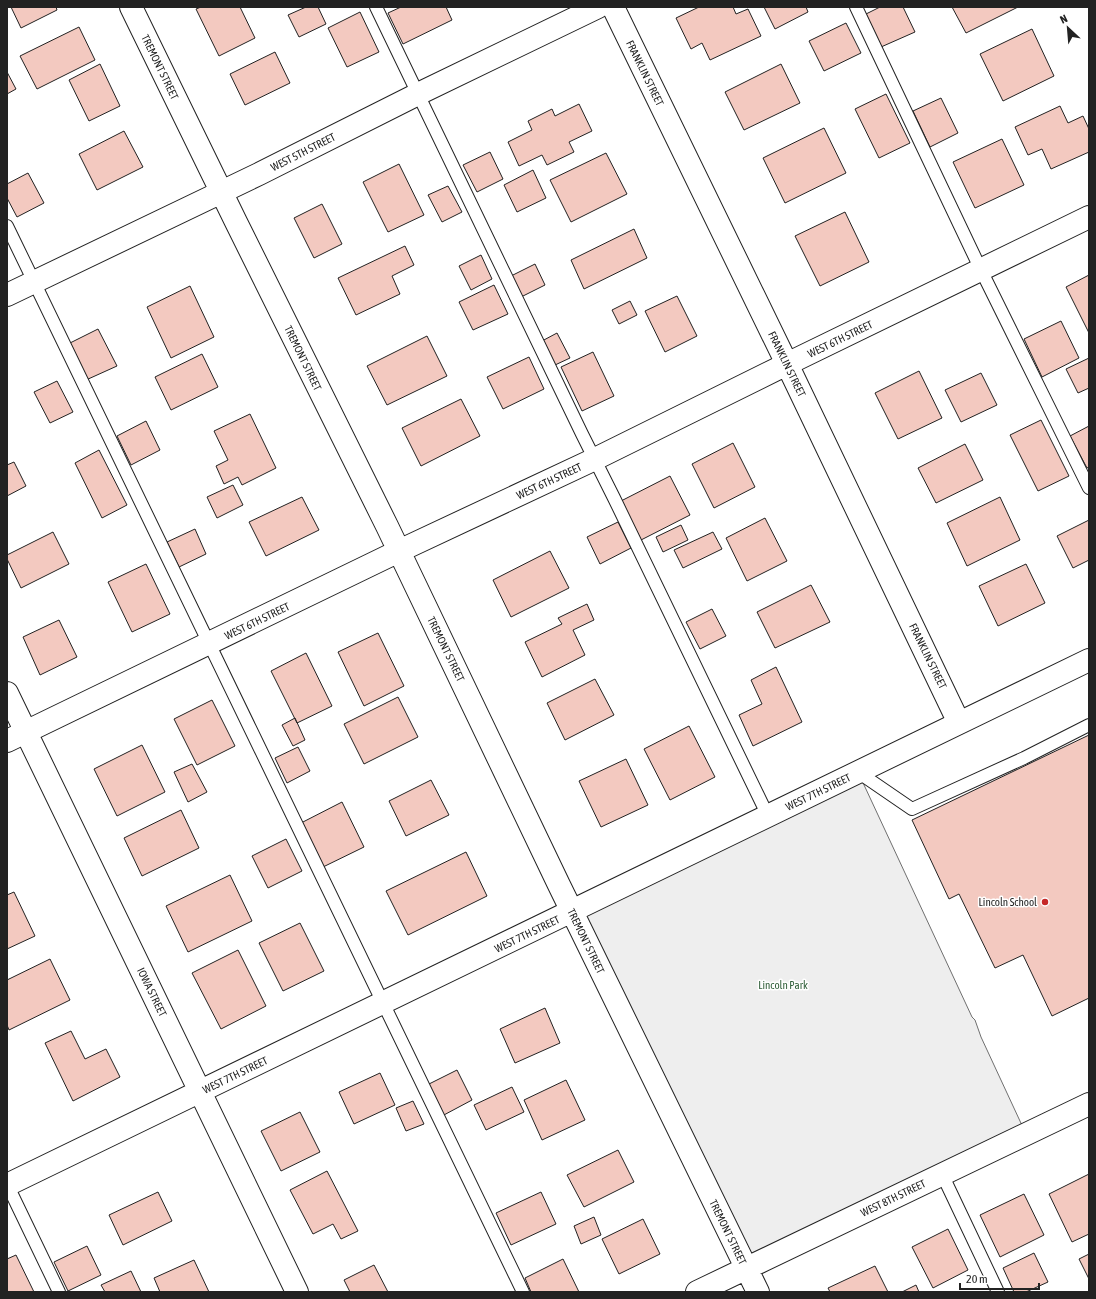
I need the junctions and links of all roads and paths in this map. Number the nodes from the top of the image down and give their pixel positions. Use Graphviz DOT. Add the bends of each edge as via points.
graph roads {
  1 [pos="130,7"];
  2 [pos="376,7"];
  3 [pos="598,7"];
  4 [pos="613,7"];
  5 [pos="856,7"];
  6 [pos="418,94"];
  7 [pos="220,192"];
  8 [pos="1089,217"];
  9 [pos="7,226"];
  10 [pos="981,270"];
  11 [pos="34,282"];
  12 [pos="7,295"];
  13 [pos="787,364"];
  14 [pos="595,459"];
  15 [pos="1089,488"];
  16 [pos="399,552"];
  17 [pos="209,644"];
  18 [pos="1089,660"];
  19 [pos="7,693"];
  20 [pos="959,723"];
  21 [pos="1089,725"];
  22 [pos="17,737"];
  23 [pos="858,772"];
  24 [pos="768,816"];
  25 [pos="572,912"];
  26 [pos="383,1003"];
  27 [pos="200,1092"];
  28 [pos="1089,1104"];
  29 [pos="942,1174"];
  30 [pos="7,1185"];
  31 [pos="746,1269"];
  32 [pos="60,1292"];
  33 [pos="297,1292"];
  34 [pos="523,1292"];
  35 [pos="697,1292"];
  36 [pos="758,1292"];
  37 [pos="998,1292"];
  1 -- 7 [label="street, TREMONT STREET"];
  2 -- 6 [label="lane"];
  3 -- 6 [label="street, WEST 5TH STREET"];
  4 -- 13 [label="street, FRANKLIN STREET"];
  5 -- 10 [label="lane"];
  6 -- 7 [label="street, WEST 5TH STREET"];
  6 -- 14 [label="lane"];
  7 -- 11 [label="street, WEST 5TH STREET"];
  7 -- 16 [label="street, TREMONT STREET"];
  8 -- 10 [label="street, WEST 6TH STREET"];
  9 -- 11 [label="lane"];
  10 -- 13 [label="street, WEST 6TH STREET"];
  10 -- 15 [label="lane"];
  11 -- 12 [label="street, WEST 5TH STREET"];
  11 -- 17 [label="lane"];
  13 -- 14 [label="street, WEST 6TH STREET"];
  13 -- 20 [label="street, FRANKLIN STREET"];
  14 -- 16 [label="street, WEST 6TH STREET"];
  14 -- 24 [label="lane"];
  16 -- 17 [label="street, WEST 6TH STREET"];
  16 -- 25 [label="street, TREMONT STREET"];
  17 -- 22 [label="street, WEST 6TH STREET"];
  17 -- 26 [label="lane"];
  18 -- 20 [label="street, WEST 7TH STREET"];
  19 -- 22 [label="street, IOWA STREET"];
  20 -- 23 [label="street, WEST 7TH STREET"];
  21 -- 23 [label="lane" via="912,809"];
  22 -- 27 [label="street, IOWA STREET"];
  23 -- 24 [label="street, WEST 7TH STREET"];
  24 -- 25 [label="street, WEST 7TH STREET"];
  25 -- 26 [label="street, WEST 7TH STREET"];
  25 -- 31 [label="street, TREMONT STREET"];
  26 -- 27 [label="street, WEST 7TH STREET"];
  26 -- 34 [label="lane"];
  27 -- 30 [label="street, WEST 7TH STREET"];
  27 -- 33 [label="street, IOWA STREET"];
  28 -- 29 [label="street, WEST 8TH STREET"];
  29 -- 31 [label="street, WEST 8TH STREET"];
  29 -- 37 [label="lane"];
  30 -- 32 [label="lane"];
  31 -- 35 [label="street, WEST 8TH STREET"];
  31 -- 36 [label="street, TREMONT STREET"];
}
